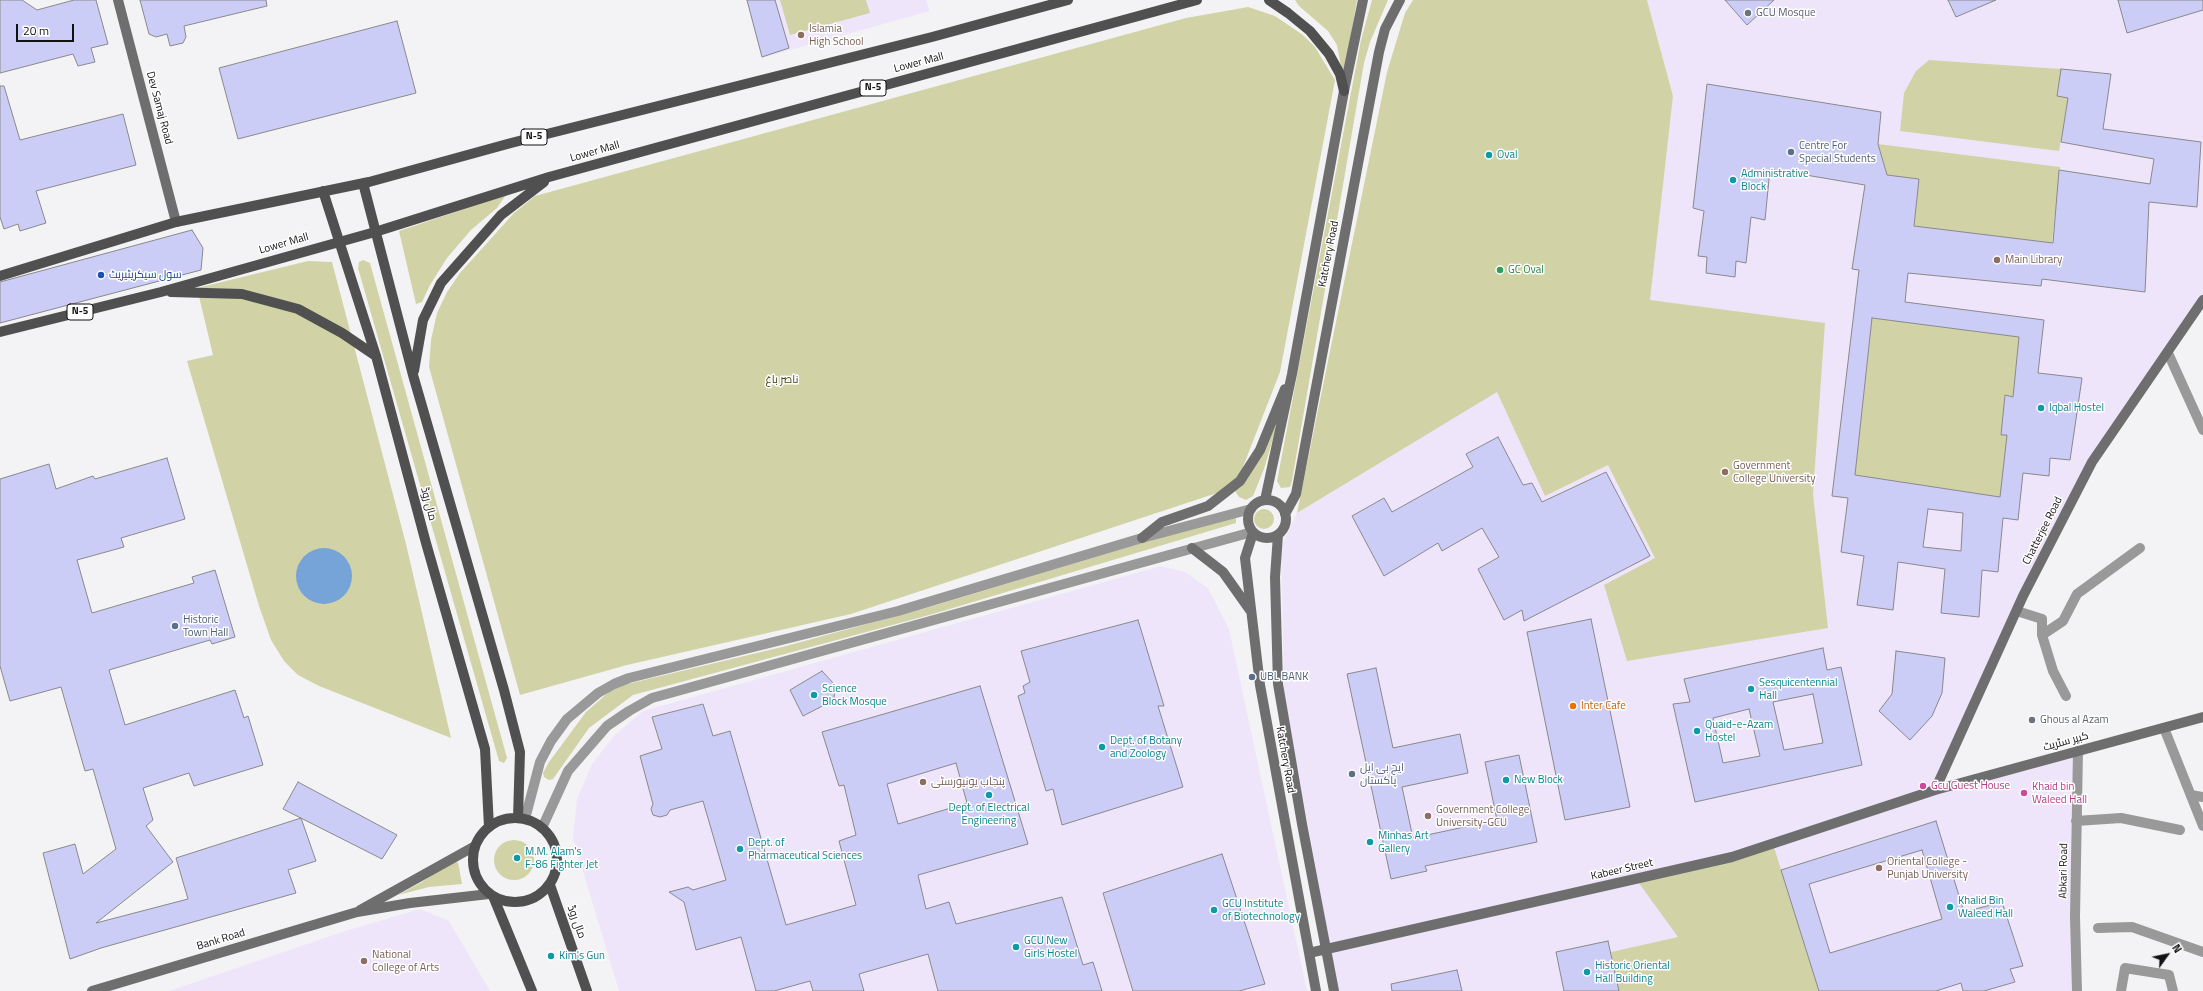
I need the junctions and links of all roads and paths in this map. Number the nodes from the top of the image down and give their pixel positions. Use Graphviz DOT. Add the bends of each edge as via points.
graph roads {
  1 [pos="118,0"];
  2 [pos="1068,0"];
  3 [pos="1197,0"];
  4 [pos="1269,0"];
  5 [pos="1364,0"];
  6 [pos="1400,0"];
  7 [pos="1344,91"];
  8 [pos="549,177"];
  9 [pos="363,183"];
  10 [pos="323,191"];
  11 [pos="176,222"];
  12 [pos="375,232"];
  13 [pos="338,242"];
  14 [pos="0,276"];
  15 [pos="161,292"];
  16 [pos="2203,300"];
  17 [pos="0,332"];
  18 [pos="2168,353"];
  19 [pos="376,356"];
  20 [pos="1292,374"];
  21 [pos="413,375"];
  22 [pos="2203,430"];
  23 [pos="1265,500"];
  24 [pos="1251,509"];
  25 [pos="1285,514"];
  26 [pos="1253,532"];
  27 [pos="1278,535"];
  28 [pos="1142,538"];
  29 [pos="1192,548"];
  30 [pos="2140,548"];
  31 [pos="2017,611"];
  32 [pos="1251,612"];
  33 [pos="2042,635"];
  34 [pos="2066,696"];
  35 [pos="2203,717"];
  36 [pos="2164,728"];
  37 [pos="2078,751"];
  38 [pos="1935,790"];
  39 [pos="2191,795"];
  40 [pos="2203,797"];
  41 [pos="521,819"];
  42 [pos="2076,821"];
  43 [pos="2203,826"];
  44 [pos="489,827"];
  45 [pos="542,828"];
  46 [pos="2180,830"];
  47 [pos="475,846"];
  48 [pos="550,885"];
  49 [pos="491,895"];
  50 [pos="357,912"];
  51 [pos="2098,928"];
  52 [pos="1327,948"];
  53 [pos="2203,952"];
  54 [pos="1309,953"];
  55 [pos="92,991"];
  56 [pos="532,991"];
  57 [pos="587,991"];
  58 [pos="1316,991"];
  59 [pos="1334,991"];
  60 [pos="2077,991"];
  61 [pos="2121,991"];
  62 [pos="2174,991"];
  1 -- 11 [label="main road, Dev Samaj Road"];
  2 -- 9 [label="main road, Lower Mall / N-5"];
  3 -- 8 [label="main road, Lower Mall / N-5"];
  4 -- 7 [label="main road" via="1310,31 1329,54 1340,74"];
  5 -- 7 [label="main road, Katchery Road"];
  6 -- 25 [label="main road, Katchery Road" via="1385,29 1377,58 1296,494"];
  7 -- 20 [label="main road, Katchery Road"];
  8 -- 12 [label="main road, Lower Mall / N-5"];
  8 -- 21 [label="main road" via="502,215 441,283 423,320"];
  9 -- 10 [label="main road, Lower Mall / N-5"];
  9 -- 12 [label="main road, مال روڈ"];
  10 -- 11 [label="main road, Lower Mall / N-5"];
  10 -- 13 [label="main road, مال روڈ"];
  11 -- 14 [label="main road, Lower Mall / N-5"];
  12 -- 13 [label="main road, Lower Mall / N-5"];
  12 -- 21 [label="main road, مال روڈ"];
  13 -- 15 [label="main road, Lower Mall / N-5"];
  13 -- 19 [label="main road, مال روڈ"];
  15 -- 17 [label="main road, Lower Mall / N-5"];
  15 -- 19 [label="main road" via="242,294 298,309 342,332"];
  16 -- 18 [label="main road, Chatterjee Road"];
  18 -- 22 [label="street"];
  18 -- 31 [label="main road, Chatterjee Road" via="2092,462"];
  19 -- 44 [label="main road, مال روڈ" via="485,749"];
  20 -- 23 [label="main road, Katchery Road"];
  20 -- 28 [label="main road" via="1260,450 1240,481 1208,506 1162,522"];
  21 -- 41 [label="main road, مال روڈ" via="520,752"];
  23 -- 24 [label="main road" via="1255,504"];
  23 -- 25 [label="main road" via="1280,505"];
  24 -- 26 [label="main road" via="1248,520"];
  24 -- 28 [label="street"];
  25 -- 27 [label="main road" via="1285,526"];
  26 -- 27 [label="main road" via="1268,538"];
  26 -- 29 [label="street"];
  26 -- 32 [label="main road, Katchery Road" via="1245,558"];
  27 -- 52 [label="main road" via="1275,577 1278,684"];
  28 -- 41 [label="street" via="898,611 629,678 614,684 598,693 567,719 551,741 540,762"];
  29 -- 32 [label="main road" via="1223,572"];
  29 -- 45 [label="street" via="652,698 607,726 568,771"];
  30 -- 33 [label="street" via="2077,594 2063,621"];
  31 -- 33 [label="street" via="2042,619"];
  31 -- 38 [label="main road, Chatterjee Road"];
  32 -- 54 [label="main road, Katchery Road" via="1260,685"];
  33 -- 34 [label="street" via="2054,671"];
  35 -- 36 [label="main road, کبیر سٹریٹ"];
  36 -- 37 [label="main road, کبیر سٹریٹ"];
  36 -- 39 [label="street"];
  37 -- 38 [label="main road, کبیر سٹریٹ"];
  37 -- 42 [label="street, Abkari Road"];
  38 -- 52 [label="main road, Kabeer Street" via="1732,857"];
  39 -- 40 [label="street"];
  39 -- 43 [label="street"];
  41 -- 44 [label="main road" via="508,819"];
  41 -- 45 [label="main road"];
  42 -- 46 [label="street" via="2121,818"];
  42 -- 60 [label="street, Abkari Road"];
  44 -- 47 [label="main road"];
  45 -- 48 [label="main road" via="549,835 557,855 556,870"];
  47 -- 49 [label="main road" via="474,872 478,881"];
  47 -- 50 [label="main road, Bank Road"];
  48 -- 49 [label="main road" via="541,894 517,903 504,902"];
  48 -- 57 [label="main road, مال روڈ"];
  49 -- 50 [label="main road, Bank Road" via="410,903"];
  49 -- 56 [label="main road"];
  50 -- 55 [label="main road, Bank Road"];
  51 -- 53 [label="street" via="2132,927"];
  52 -- 54 [label="main road, Kabeer Street"];
  52 -- 59 [label="main road"];
  54 -- 58 [label="main road, Katchery Road"];
  61 -- 62 [label="street" via="2125,968 2169,975"];
}
